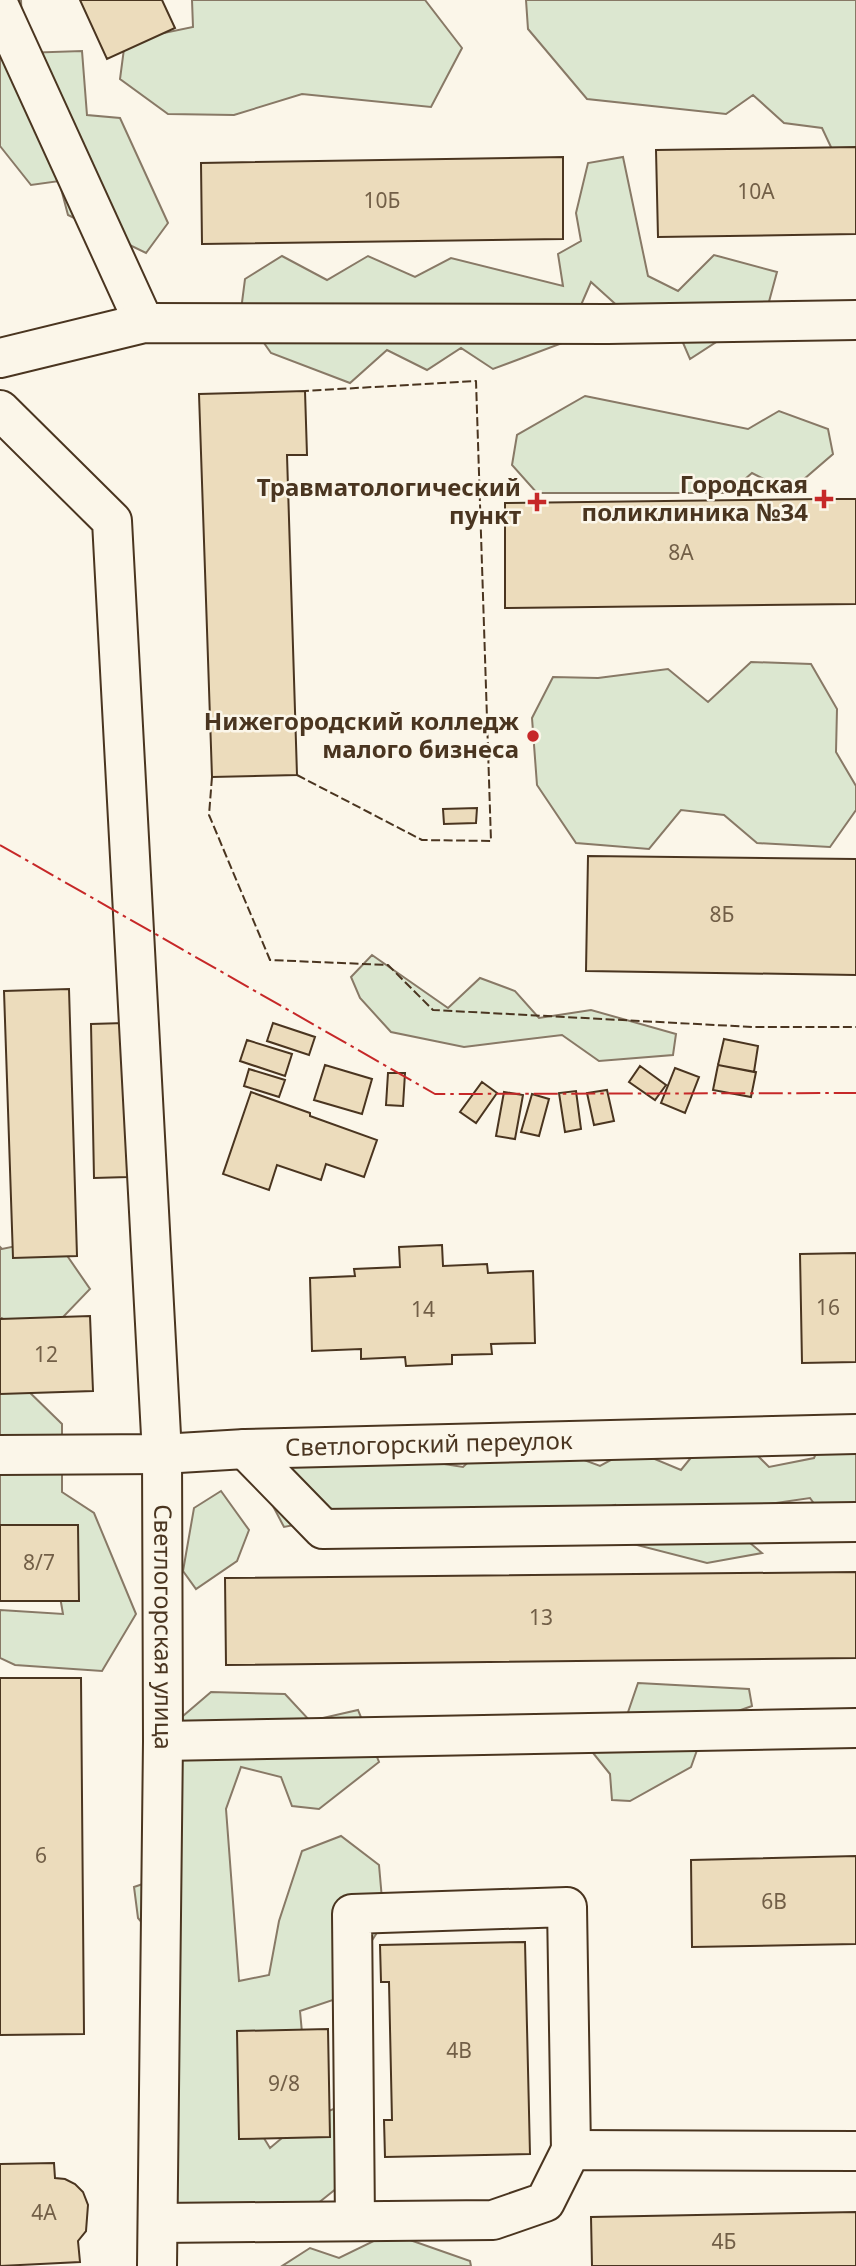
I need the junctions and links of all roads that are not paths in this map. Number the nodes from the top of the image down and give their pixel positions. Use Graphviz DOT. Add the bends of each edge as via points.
graph roads {
  1 [pos="0,8"];
  2 [pos="856,320"];
  3 [pos="144,323"];
  4 [pos="0,358"];
  5 [pos="0,410"];
  6 [pos="856,1434"];
  7 [pos="245,1449"];
  8 [pos="162,1454"];
  9 [pos="0,1455"];
  10 [pos="856,1522"];
  11 [pos="856,1728"];
  12 [pos="163,1741"];
  13 [pos="571,2150"];
  14 [pos="856,2151"];
  15 [pos="355,2221"];
  16 [pos="158,2223"];
  17 [pos="157,2266"];
  1 -- 3 [label="street"];
  2 -- 3 [label="street"];
  3 -- 4 [label="street"];
  5 -- 8 [label="street, Светлогорская улица" via="112,521"];
  6 -- 7 [label="street, Светлогорский переулок"];
  7 -- 8 [label="street, Светлогорский переулок"];
  7 -- 10 [label="street" via="323,1529"];
  8 -- 9 [label="street, Светлогорский переулок"];
  8 -- 12 [label="street, Светлогорская улица"];
  11 -- 12 [label="street"];
  12 -- 16 [label="street, Светлогорская улица"];
  13 -- 14 [label="street"];
  13 -- 15 [label="street" via="545,2202 493,2220"];
  13 -- 15 [label="street" via="567,1907 352,1914"];
  15 -- 16 [label="street"];
  16 -- 17 [label="street, Светлогорская улица"];
}
